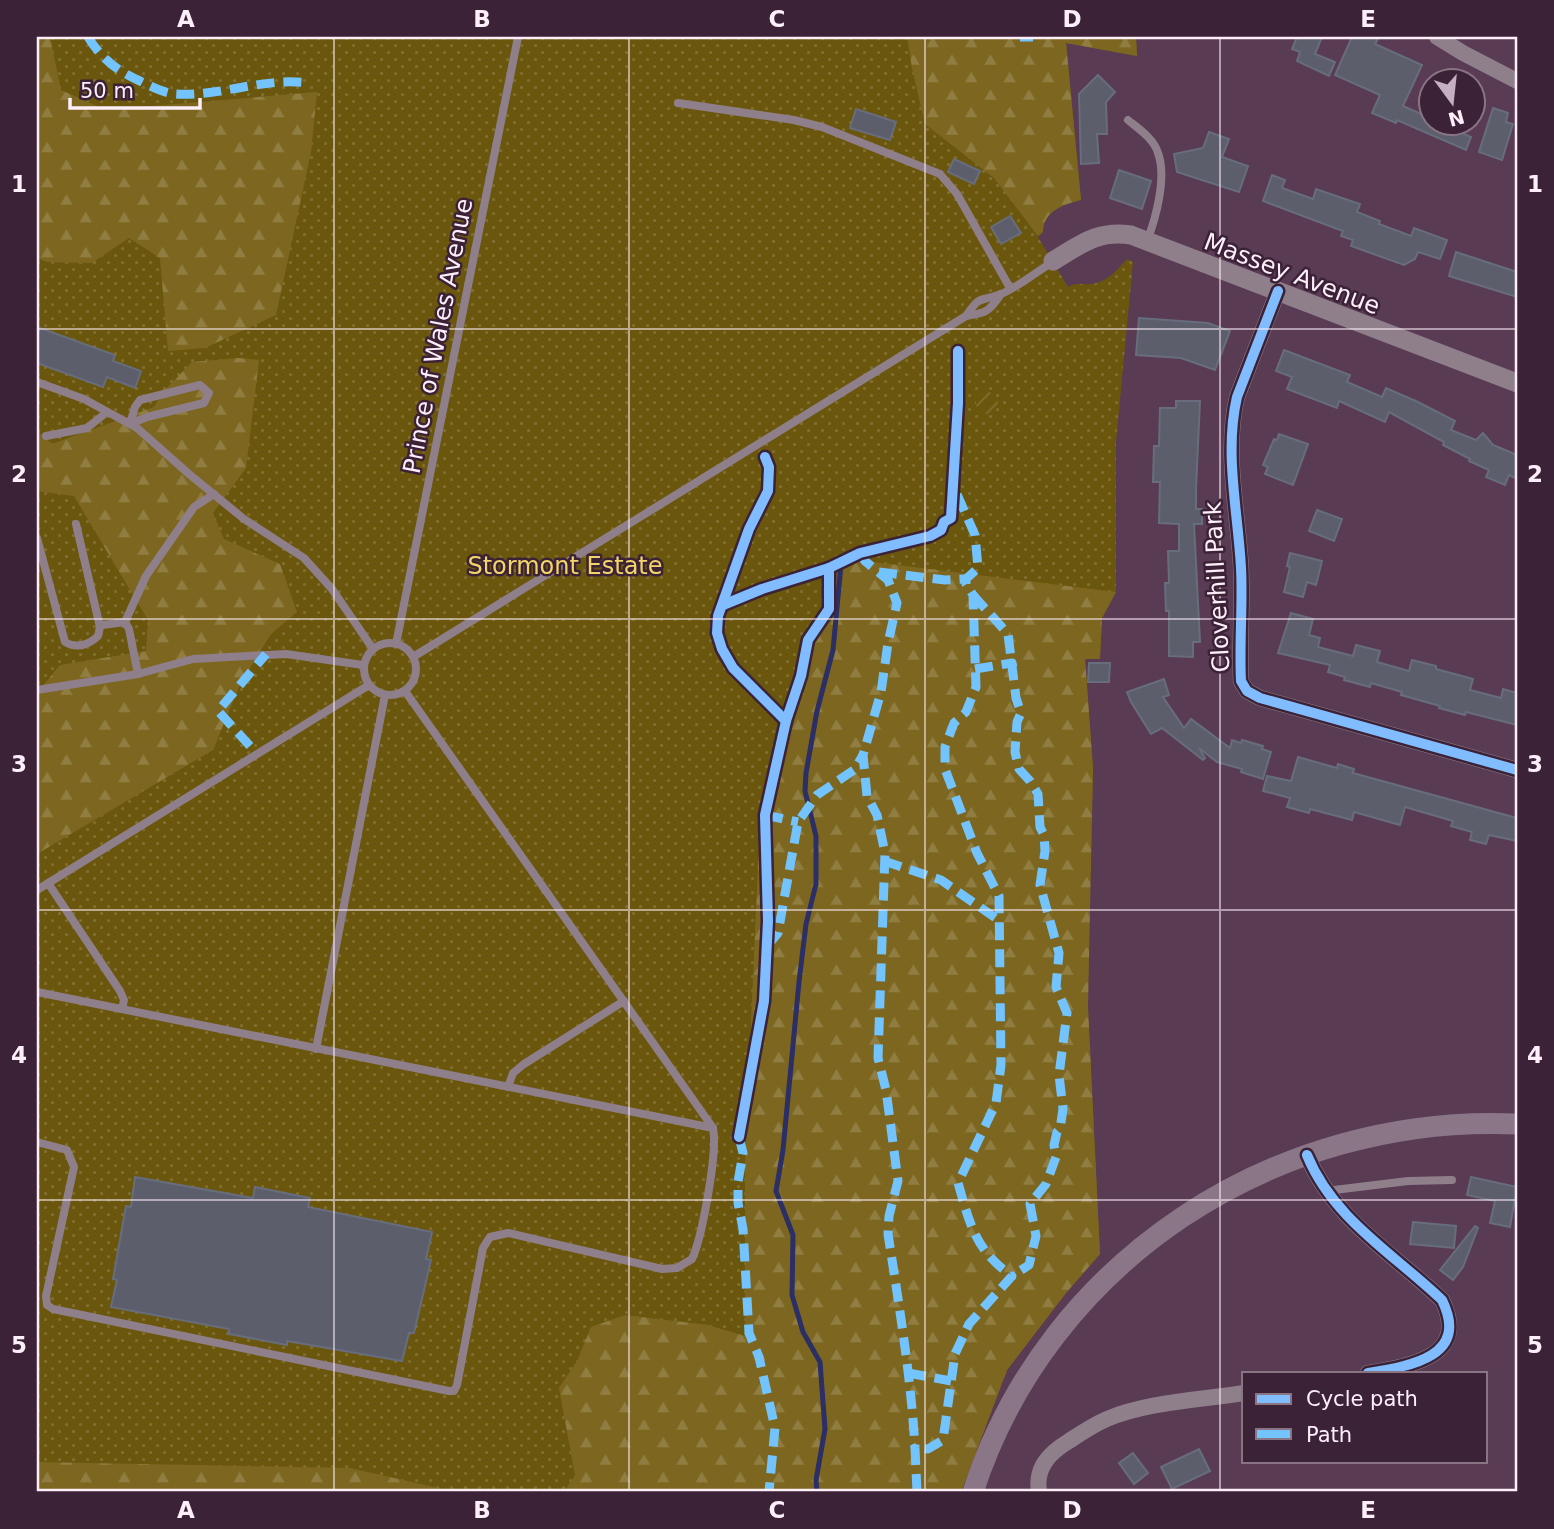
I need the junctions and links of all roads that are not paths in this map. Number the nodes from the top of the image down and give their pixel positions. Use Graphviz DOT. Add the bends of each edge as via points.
graph roads {
  1 [pos="518,37"];
  2 [pos="1437,37"];
  3 [pos="1517,81"];
  4 [pos="678,103"];
  5 [pos="1128,120"];
  6 [pos="1147,241"];
  7 [pos="1053,261"];
  8 [pos="1010,288"];
  9 [pos="1278,291"];
  10 [pos="1001,294"];
  11 [pos="966,316"];
  12 [pos="37,382"];
  13 [pos="1517,383"];
  14 [pos="107,412"];
  15 [pos="130,424"];
  16 [pos="46,436"];
  17 [pos="214,494"];
  18 [pos="76,524"];
  19 [pos="37,544"];
  20 [pos="125,622"];
  21 [pos="100,626"];
  22 [pos="396,644"];
  23 [pos="373,649"];
  24 [pos="413,657"];
  25 [pos="363,665"];
  26 [pos="138,674"];
  27 [pos="369,685"];
  28 [pos="37,690"];
  29 [pos="405,691"];
  30 [pos="385,695"];
  31 [pos="1517,770"];
  32 [pos="48,883"];
  33 [pos="37,890"];
  34 [pos="37,992"];
  35 [pos="624,1001"];
  36 [pos="122,1009"];
  37 [pos="316,1049"];
  38 [pos="508,1087"];
  39 [pos="1517,1124"];
  40 [pos="713,1128"];
  41 [pos="37,1142"];
  42 [pos="1307,1155"];
  43 [pos="1452,1180"];
  44 [pos="1326,1191"];
  45 [pos="1373,1372"];
  46 [pos="1242,1393"];
  47 [pos="972,1492"];
  48 [pos="1039,1492"];
  1 -- 22 [label="lane, Prince of Wales Avenue"];
  2 -- 3 [label="street"];
  4 -- 8 [label="lane" via="822,127 940,174 957,194"];
  5 -- 6 [label="lane" via="1158,153 1158,214"];
  6 -- 7 [label="street, Massey Avenue" via="1116,233 1099,235"];
  6 -- 9 [label="street, Massey Avenue"];
  7 -- 8 [label="lane"];
  8 -- 10 [label="lane"];
  9 -- 13 [label="street, Massey Avenue"];
  9 -- 31 [label="street, Cloverhill Park" via="1233,413 1241,681 1260,698"];
  10 -- 11 [label="lane" via="976,302"];
  10 -- 11 [label="lane" via="985,313"];
  11 -- 24 [label="lane"];
  12 -- 14 [label="lane"];
  14 -- 15 [label="lane"];
  14 -- 16 [label="lane" via="87,428"];
  15 -- 15 [label="lane" via="204,403 209,393 200,385 140,400"];
  15 -- 17 [label="lane"];
  17 -- 20 [label="lane" via="194,507 146,576"];
  17 -- 23 [label="lane" via="311,564"];
  18 -- 21 [label="lane"];
  19 -- 21 [label="lane" via="65,642 75,646 92,642"];
  20 -- 21 [label="lane"];
  20 -- 26 [label="lane"];
  22 -- 23 [label="lane"];
  22 -- 24 [label="lane"];
  23 -- 25 [label="lane"];
  24 -- 29 [label="lane" via="416,671"];
  25 -- 26 [label="lane" via="286,653 193,659"];
  25 -- 27 [label="lane"];
  26 -- 28 [label="lane"];
  27 -- 30 [label="lane"];
  27 -- 32 [label="lane"];
  29 -- 30 [label="lane"];
  29 -- 35 [label="lane"];
  30 -- 37 [label="lane"];
  32 -- 33 [label="lane"];
  32 -- 36 [label="lane" via="120,991"];
  34 -- 36 [label="lane"];
  35 -- 38 [label="lane" via="524,1064 513,1073"];
  35 -- 40 [label="lane"];
  36 -- 37 [label="lane"];
  37 -- 38 [label="lane"];
  38 -- 40 [label="lane"];
  39 -- 42 [label="main road" via="1433,1125"];
  40 -- 41 [label="lane" via="713,1167 695,1252 686,1264 662,1269 509,1233 490,1237 483,1248 454,1391 53,1309 46,1296 74,1167 67,1150"];
  42 -- 44 [label="street"];
  42 -- 47 [label="main road" via="1227,1189 1180,1218 1101,1283 1035,1363 1005,1416"];
  43 -- 44 [label="lane"];
  44 -- 45 [label="street" via="1364,1233 1442,1300 1449,1313 1445,1344 1435,1353 1421,1362"];
  46 -- 48 [label="street" via="1139,1409 1107,1419 1046,1459 1039,1471"];
}
